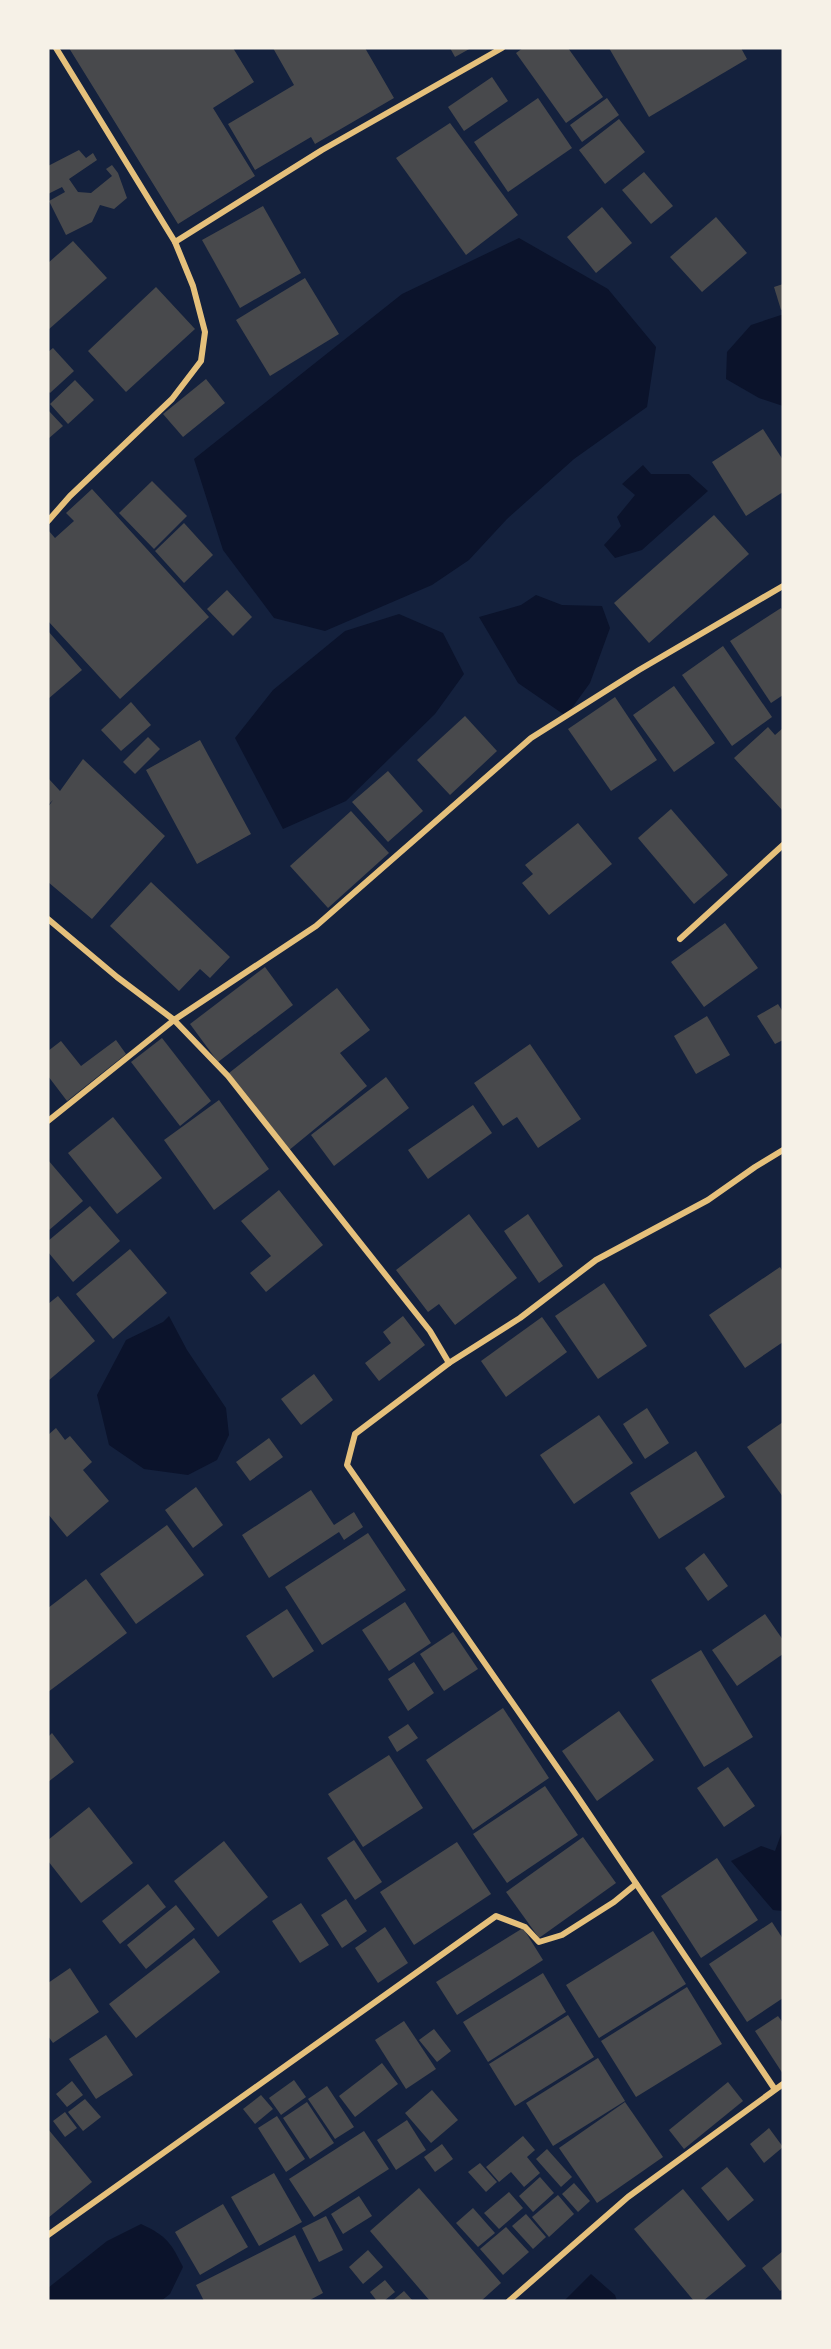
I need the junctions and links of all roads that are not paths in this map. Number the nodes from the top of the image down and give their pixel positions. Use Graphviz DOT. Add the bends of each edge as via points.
graph roads {
  1 [pos="57,48"];
  2 [pos="501,48"];
  3 [pos="175,242"];
  4 [pos="48,521"];
  5 [pos="783,586"];
  6 [pos="783,845"];
  7 [pos="48,920"];
  8 [pos="680,939"];
  9 [pos="174,1020"];
  10 [pos="48,1121"];
  11 [pos="783,1150"];
  12 [pos="449,1363"];
  13 [pos="636,1884"];
  14 [pos="783,2084"];
  15 [pos="774,2088"];
  16 [pos="48,2235"];
  17 [pos="509,2301"];
  1 -- 3 [label="street"];
  2 -- 3 [label="street" via="322,150"];
  3 -- 4 [label="street" via="193,286 205,332 201,361 172,399"];
  5 -- 9 [label="street" via="531,738 316,926"];
  6 -- 8 [label="street"];
  7 -- 9 [label="street"];
  9 -- 10 [label="street"];
  9 -- 12 [label="street" via="228,1076 303,1169 430,1331"];
  11 -- 12 [label="street" via="708,1200 596,1260 520,1318"];
  12 -- 13 [label="street" via="355,1434 347,1465"];
  13 -- 15 [label="street"];
  13 -- 16 [label="street" via="562,1935 539,1942 525,1927 496,1916"];
  14 -- 15 [label="street"];
  15 -- 17 [label="street" via="628,2197"];
}
